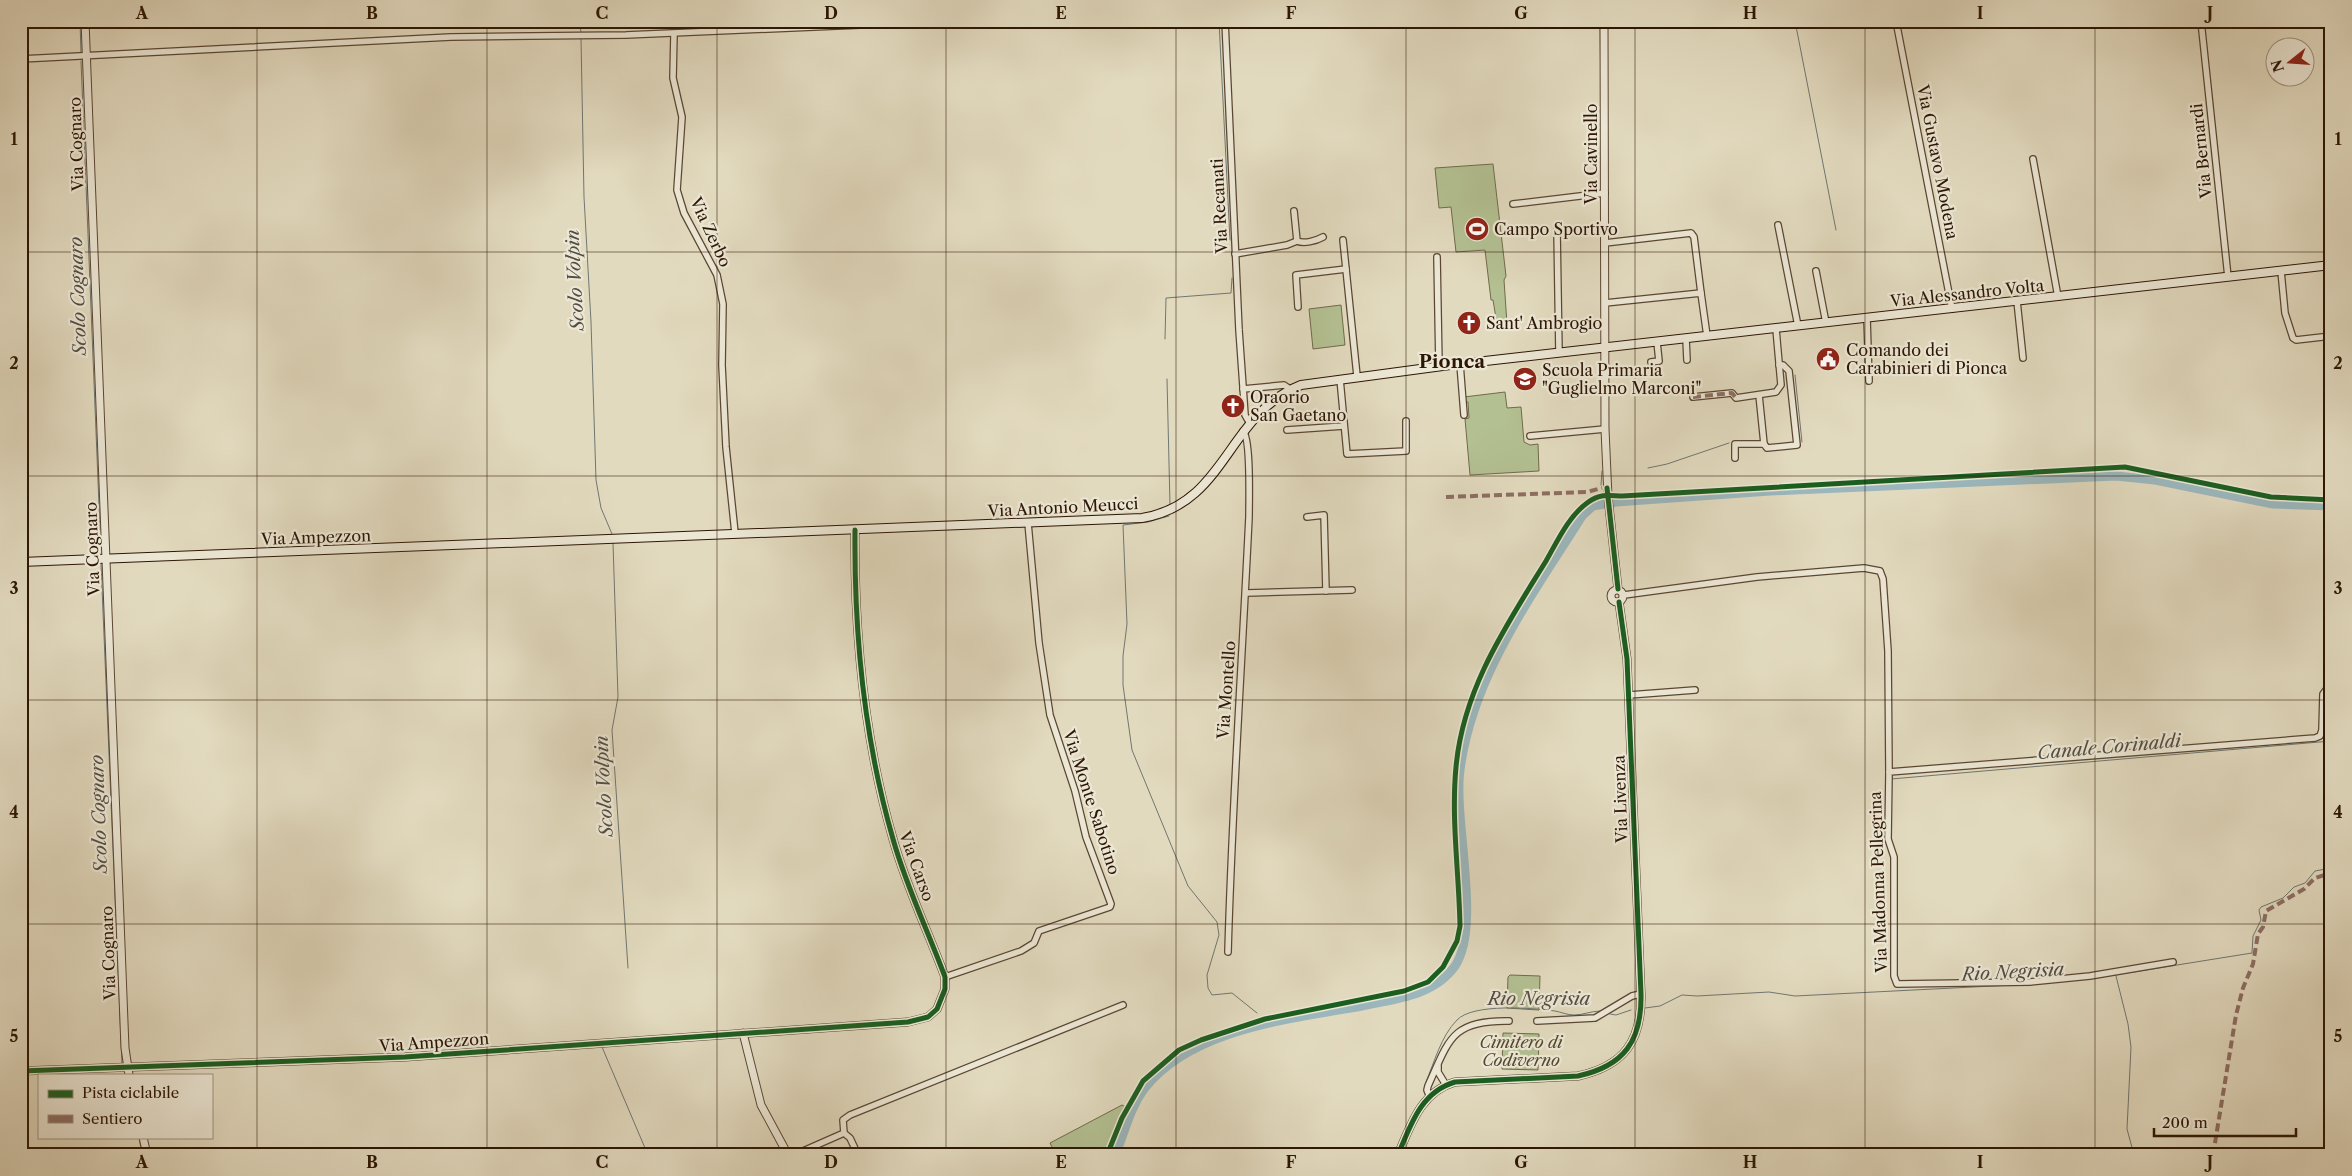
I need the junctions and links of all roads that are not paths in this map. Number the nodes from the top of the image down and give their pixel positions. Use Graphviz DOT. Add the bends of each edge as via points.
graph roads {
  1 [pos="85,21"];
  2 [pos="713,21"];
  3 [pos="952,21"];
  4 [pos="1225,21"];
  5 [pos="1604,21"];
  6 [pos="1896,21"];
  7 [pos="2201,21"];
  8 [pos="713,31"];
  9 [pos="674,34"];
  10 [pos="86,56"];
  11 [pos="21,59"];
  12 [pos="2033,159"];
  13 [pos="1605,193"];
  14 [pos="1513,204"];
  15 [pos="1294,211"];
  16 [pos="1778,225"];
  17 [pos="1556,230"];
  18 [pos="1323,237"];
  19 [pos="1343,240"];
  20 [pos="1297,241"];
  21 [pos="1606,243"];
  22 [pos="1236,254"];
  23 [pos="1437,257"];
  24 [pos="2331,265"];
  25 [pos="1346,269"];
  26 [pos="1816,271"];
  27 [pos="2281,271"];
  28 [pos="2228,277"];
  29 [pos="1701,293"];
  30 [pos="2058,297"];
  31 [pos="2017,301"];
  32 [pos="1605,303"];
  33 [pos="1298,307"];
  34 [pos="1952,309"];
  35 [pos="1867,318"];
  36 [pos="1826,323"];
  37 [pos="1798,326"];
  38 [pos="1776,329"];
  39 [pos="1707,336"];
  40 [pos="2331,336"];
  41 [pos="1686,339"];
  42 [pos="1657,342"];
  43 [pos="1606,347"];
  44 [pos="1558,353"];
  45 [pos="2023,358"];
  46 [pos="1688,360"];
  47 [pos="1651,362"];
  48 [pos="1460,364"];
  49 [pos="1779,365"];
  50 [pos="1439,366"];
  51 [pos="1357,376"];
  52 [pos="1340,379"];
  53 [pos="1868,381"];
  54 [pos="1243,389"];
  55 [pos="1290,389"];
  56 [pos="1759,395"];
  57 [pos="1692,397"];
  58 [pos="1464,415"];
  59 [pos="1406,421"];
  60 [pos="1249,422"];
  61 [pos="1344,426"];
  62 [pos="1605,429"];
  63 [pos="1287,430"];
  64 [pos="1243,431"];
  65 [pos="1530,436"];
  66 [pos="1764,444"];
  67 [pos="1735,458"];
  68 [pos="1307,517"];
  69 [pos="1028,523"];
  70 [pos="855,530"];
  71 [pos="735,532"];
  72 [pos="612,538"];
  73 [pos="106,558"];
  74 [pos="21,562"];
  75 [pos="1618,589"];
  76 [pos="1352,590"];
  77 [pos="1326,591"];
  78 [pos="1247,593"];
  79 [pos="1624,595"];
  80 [pos="1619,602"];
  81 [pos="2331,682"];
  82 [pos="1695,690"];
  83 [pos="1628,695"];
  84 [pos="1889,772"];
  85 [pos="1228,952"];
  86 [pos="2173,962"];
  87 [pos="945,977"];
  88 [pos="1641,994"];
  89 [pos="1123,1005"];
  90 [pos="1508,1021"];
  91 [pos="1537,1021"];
  92 [pos="742,1033"];
  93 [pos="1438,1064"];
  94 [pos="127,1066"];
  95 [pos="21,1072"];
  96 [pos="129,1074"];
  97 [pos="1446,1085"];
  98 [pos="1429,1095"];
  99 [pos="844,1132"];
  100 [pos="143,1138"];
  101 [pos="147,1155"];
  102 [pos="788,1155"];
  103 [pos="794,1155"];
  104 [pos="858,1155"];
  105 [pos="1398,1155"];
  1 -- 10 [label="street, Via Cognaro"];
  2 -- 8 [label="street"];
  3 -- 8 [label="street"];
  4 -- 22 [label="street, Via Recanati"];
  5 -- 13 [label="street, Via Cavinello"];
  6 -- 34 [label="street, Via Gustavo Modena"];
  7 -- 28 [label="street, Via Bernardi"];
  8 -- 9 [label="street"];
  9 -- 10 [label="street" via="457,37"];
  9 -- 71 [label="street, Via Zerbo" via="673,78 682,117 677,190 684,213 717,275 723,304 726,447"];
  10 -- 11 [label="street"];
  10 -- 73 [label="street, Via Cognaro"];
  12 -- 30 [label="street"];
  13 -- 14 [label="street"];
  13 -- 21 [label="street, Via Cavinello"];
  15 -- 20 [label="street"];
  16 -- 37 [label="street"];
  17 -- 44 [label="street"];
  18 -- 20 [label="street" via="1301,243"];
  19 -- 25 [label="street"];
  20 -- 22 [label="street"];
  21 -- 29 [label="street" via="1692,233"];
  21 -- 32 [label="street, Via Cavinello"];
  22 -- 54 [label="street, Via Recanati"];
  23 -- 50 [label="street"];
  24 -- 27 [label="main road, Via Alessandro Volta"];
  25 -- 33 [label="street" via="1296,275"];
  25 -- 51 [label="street"];
  26 -- 36 [label="street"];
  27 -- 28 [label="main road, Via Alessandro Volta"];
  27 -- 40 [label="street" via="2285,313 2293,338"];
  28 -- 30 [label="main road, Via Alessandro Volta"];
  29 -- 32 [label="street"];
  29 -- 39 [label="street"];
  30 -- 31 [label="main road, Via Alessandro Volta"];
  31 -- 34 [label="main road, Via Alessandro Volta"];
  31 -- 45 [label="street"];
  32 -- 43 [label="street, Via Cavinello"];
  34 -- 35 [label="main road, Via Alessandro Volta"];
  35 -- 36 [label="main road, Via Alessandro Volta"];
  35 -- 53 [label="street"];
  36 -- 37 [label="main road, Via Alessandro Volta"];
  37 -- 38 [label="main road, Via Alessandro Volta"];
  38 -- 39 [label="main road, Via Alessandro Volta"];
  38 -- 49 [label="street"];
  39 -- 41 [label="main road, Via Alessandro Volta"];
  41 -- 42 [label="main road, Via Alessandro Volta"];
  41 -- 46 [label="street"];
  42 -- 43 [label="main road, Via Alessandro Volta"];
  42 -- 47 [label="street" via="1659,360"];
  43 -- 44 [label="main road, Via Antonio Meucci"];
  43 -- 62 [label="street, Via Livenza"];
  44 -- 48 [label="main road, Via Antonio Meucci"];
  48 -- 50 [label="main road, Via Antonio Meucci"];
  48 -- 58 [label="street"];
  49 -- 56 [label="street" via="1780,387 1773,393"];
  49 -- 66 [label="street" via="1789,370 1797,443 1793,447 1766,448"];
  50 -- 51 [label="main road, Via Antonio Meucci"];
  51 -- 52 [label="main road, Via Antonio Meucci"];
  52 -- 55 [label="main road, Via Antonio Meucci"];
  52 -- 61 [label="street"];
  54 -- 55 [label="street" via="1284,385"];
  54 -- 60 [label="street, Via Recanati" via="1245,415"];
  55 -- 60 [label="main road, Via Antonio Meucci" via="1268,403"];
  56 -- 57 [label="street" via="1736,398 1732,393"];
  56 -- 66 [label="street"];
  59 -- 61 [label="street" via="1406,451 1347,454"];
  60 -- 64 [label="main road, Via Antonio Meucci"];
  61 -- 63 [label="street"];
  62 -- 65 [label="street"];
  62 -- 75 [label="street, Via Livenza" via="1608,497"];
  64 -- 69 [label="main road, Via Antonio Meucci" via="1204,487 1167,512 1142,518"];
  64 -- 78 [label="street, Via Montello" via="1247,440 1249,480"];
  66 -- 67 [label="street" via="1735,444"];
  68 -- 77 [label="street" via="1324,515"];
  69 -- 70 [label="main road, Via Antonio Meucci"];
  69 -- 87 [label="street, Via Monte Sabotino" via="1039,643 1050,715 1086,837 1111,904 1039,931 1034,943 1020,951"];
  70 -- 71 [label="main road, Via Antonio Meucci"];
  70 -- 87 [label="street, Via Carso" via="858,636 874,757 893,841"];
  71 -- 72 [label="main road, Via Antonio Meucci"];
  72 -- 73 [label="main road, Via Ampezzon"];
  73 -- 74 [label="main road, Via Ampezzon"];
  73 -- 94 [label="street, Via Cognaro"];
  75 -- 79 [label="street"];
  75 -- 80 [label="street, Via Livenza" via="1611,597"];
  76 -- 77 [label="street"];
  77 -- 78 [label="street"];
  78 -- 85 [label="street, Via Montello" via="1237,707"];
  79 -- 80 [label="street"];
  79 -- 84 [label="street, Via Madonna Pellegrina" via="1757,577 1864,568 1880,571 1888,651"];
  80 -- 83 [label="street, Via Livenza"];
  81 -- 84 [label="street, Via Madonna Pellegrina" via="2323,694 2322,730 2315,738"];
  82 -- 83 [label="street"];
  83 -- 88 [label="street, Via Livenza"];
  84 -- 86 [label="street, Via Madonna Pellegrina" via="1888,838 1894,857 1894,976 1897,984 2030,982"];
  87 -- 92 [label="street" via="945,989 937,1009 928,1017 908,1022"];
  88 -- 91 [label="street" via="1595,1018"];
  88 -- 97 [label="street, Via Livenza" via="1641,1018 1634,1038 1617,1061 1597,1072"];
  89 -- 99 [label="street" via="850,1115 843,1120"];
  90 -- 93 [label="street" via="1481,1022 1462,1029 1447,1044"];
  92 -- 94 [label="street, Via Ampezzon" via="405,1057"];
  92 -- 102 [label="street" via="761,1105"];
  93 -- 97 [label="street" via="1438,1072"];
  93 -- 98 [label="street" via="1428,1086"];
  94 -- 95 [label="street, Via Ampezzon"];
  94 -- 96 [label="street, Via Cognaro"];
  97 -- 98 [label="street"];
  98 -- 105 [label="street" via="1416,1114"];
  99 -- 103 [label="street"];
  99 -- 104 [label="street"];
  100 -- 101 [label="street"];
}
